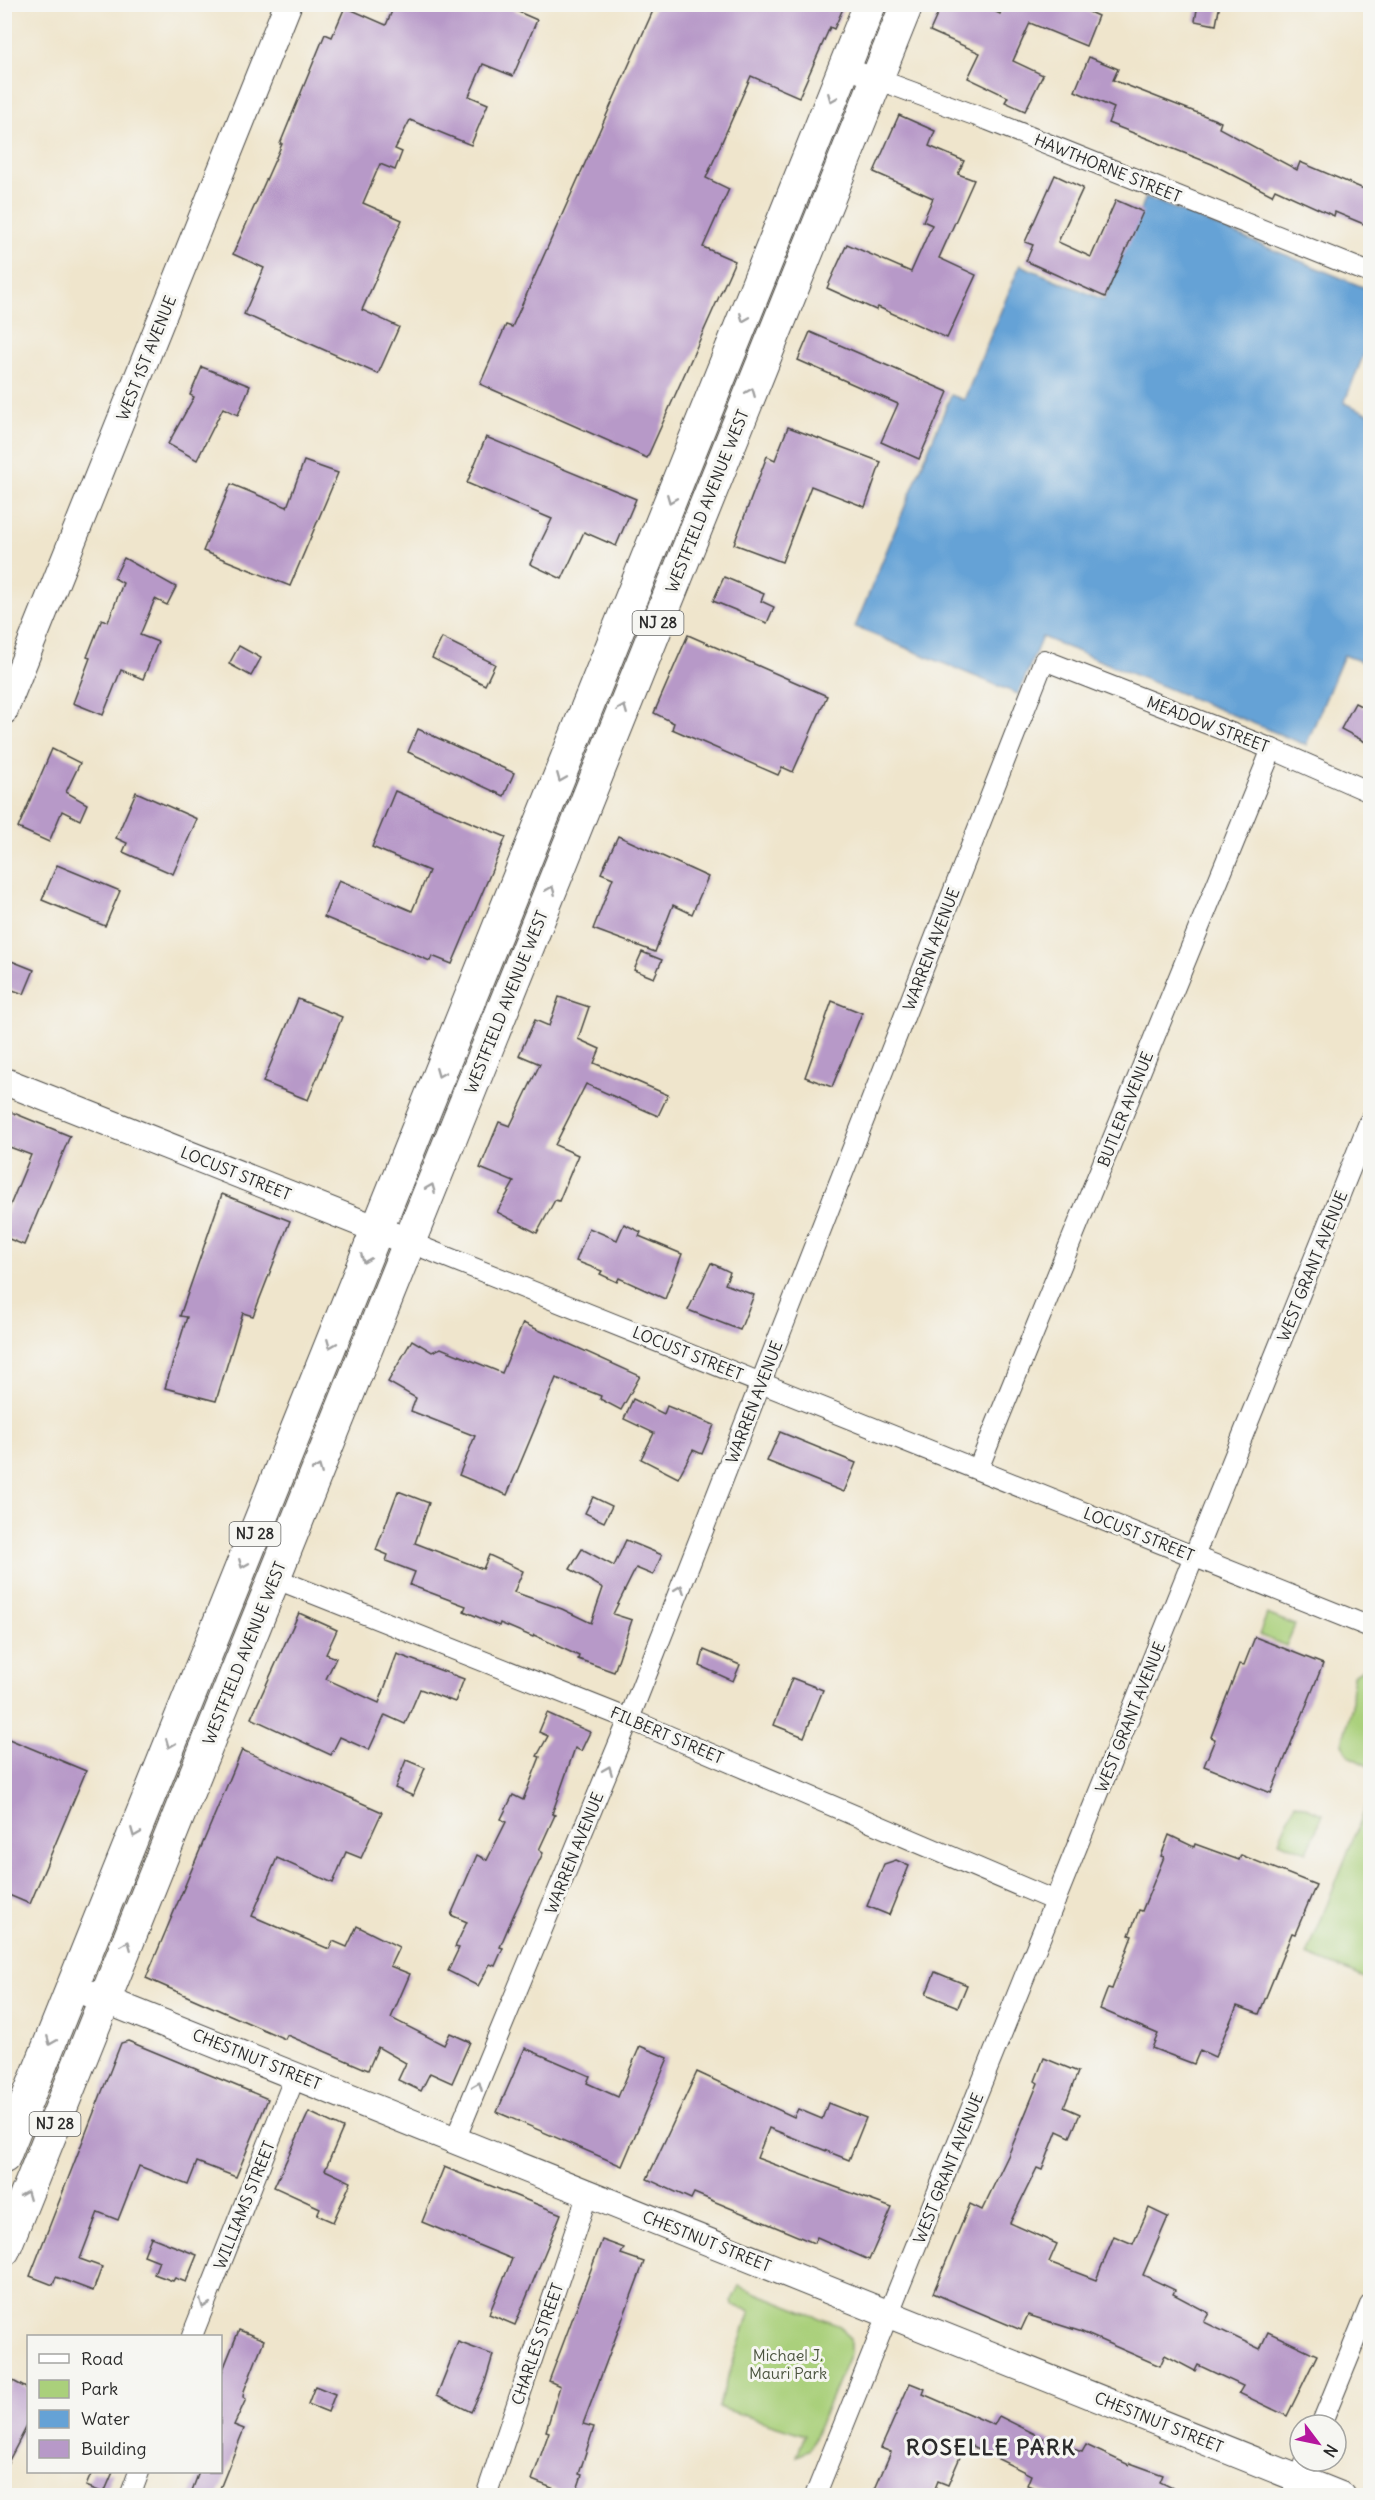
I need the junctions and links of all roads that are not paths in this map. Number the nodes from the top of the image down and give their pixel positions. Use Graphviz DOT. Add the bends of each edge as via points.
graph roads {
  1 [pos="288,4"];
  2 [pos="870,4"];
  3 [pos="907,4"];
  4 [pos="844,67"];
  5 [pos="876,79"];
  6 [pos="1371,273"];
  7 [pos="759,281"];
  8 [pos="791,294"];
  9 [pos="1044,660"];
  10 [pos="4,711"];
  11 [pos="578,737"];
  12 [pos="607,749"];
  13 [pos="1272,749"];
  14 [pos="1371,792"];
  15 [pos="4,1081"];
  16 [pos="1371,1120"];
  17 [pos="377,1230"];
  18 [pos="409,1242"];
  19 [pos="762,1382"];
  20 [pos="978,1469"];
  21 [pos="1194,1556"];
  22 [pos="274,1578"];
  23 [pos="1371,1627"];
  24 [pos="629,1719"];
  25 [pos="1055,1901"];
  26 [pos="73,1987"];
  27 [pos="105,1999"];
  28 [pos="296,2074"];
  29 [pos="455,2140"];
  30 [pos="4,2157"];
  31 [pos="588,2193"];
  32 [pos="4,2250"];
  33 [pos="1371,2305"];
  34 [pos="889,2314"];
  35 [pos="193,2335"];
  36 [pos="1326,2413"];
  37 [pos="139,2473"];
  38 [pos="1299,2478"];
  39 [pos="130,2496"];
  40 [pos="486,2496"];
  41 [pos="815,2496"];
  42 [pos="1342,2496"];
  1 -- 10 [label="street, WEST 1ST AVENUE"];
  2 -- 4 [label="main road, WESTFIELD AVENUE WEST / NJ 28"];
  3 -- 5 [label="main road, WESTFIELD AVENUE WEST / NJ 28"];
  4 -- 5 [label="street, HAWTHORNE STREET"];
  4 -- 7 [label="main road, WESTFIELD AVENUE WEST / NJ 28, one-way"];
  5 -- 6 [label="street, HAWTHORNE STREET"];
  5 -- 8 [label="main road, WESTFIELD AVENUE WEST / NJ 28"];
  7 -- 8 [label="main road"];
  7 -- 11 [label="main road, WESTFIELD AVENUE WEST / NJ 28, one-way"];
  12 -- 8 [label="main road, WESTFIELD AVENUE WEST / NJ 28, one-way"];
  9 -- 13 [label="street, MEADOW STREET"];
  9 -- 19 [label="street, WARREN AVENUE"];
  11 -- 12 [label="main road"];
  11 -- 17 [label="main road, WESTFIELD AVENUE WEST / NJ 28, one-way"];
  18 -- 12 [label="main road, WESTFIELD AVENUE WEST / NJ 28, one-way"];
  13 -- 14 [label="street, MEADOW STREET"];
  13 -- 20 [label="street, BUTLER AVENUE"];
  15 -- 17 [label="street, LOCUST STREET"];
  16 -- 21 [label="street, WEST GRANT AVENUE"];
  17 -- 18 [label="street, LOCUST STREET"];
  17 -- 26 [label="main road, WESTFIELD AVENUE WEST / NJ 28, one-way"];
  18 -- 19 [label="street, LOCUST STREET"];
  22 -- 18 [label="main road, WESTFIELD AVENUE WEST / NJ 28, one-way"];
  19 -- 20 [label="street, LOCUST STREET"];
  24 -- 19 [label="street, WARREN AVENUE, one-way"];
  20 -- 21 [label="street, LOCUST STREET"];
  21 -- 23 [label="street, LOCUST STREET"];
  21 -- 25 [label="street, WEST GRANT AVENUE"];
  22 -- 24 [label="street, FILBERT STREET"];
  27 -- 22 [label="main road, WESTFIELD AVENUE WEST / NJ 28, one-way"];
  24 -- 25 [label="street, FILBERT STREET"];
  29 -- 24 [label="street, WARREN AVENUE, one-way"];
  25 -- 34 [label="street, WEST GRANT AVENUE"];
  26 -- 27 [label="street, CHESTNUT STREET"];
  26 -- 30 [label="main road, NJ 28, one-way"];
  27 -- 28 [label="street, CHESTNUT STREET"];
  32 -- 27 [label="main road, NJ 28, one-way"];
  28 -- 29 [label="street, CHESTNUT STREET"];
  28 -- 35 [label="street, WILLIAMS STREET, one-way"];
  29 -- 31 [label="street, CHESTNUT STREET"];
  31 -- 34 [label="street, CHESTNUT STREET"];
  31 -- 40 [label="street, CHARLES STREET"];
  33 -- 36 [label="street"];
  34 -- 38 [label="street, CHESTNUT STREET"];
  34 -- 41 [label="street, WEST GRANT AVENUE"];
  37 -- 39 [label="street"];
  38 -- 42 [label="street, CHESTNUT STREET"];
}
